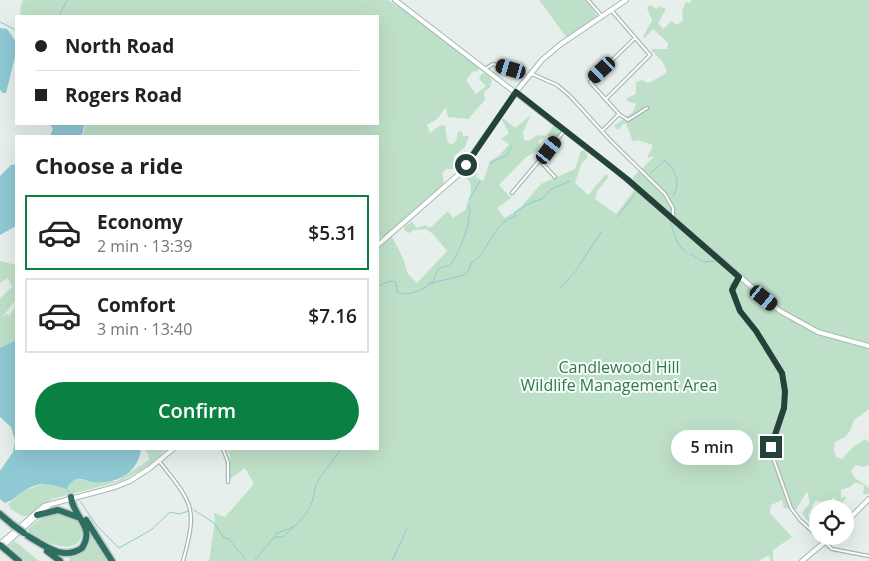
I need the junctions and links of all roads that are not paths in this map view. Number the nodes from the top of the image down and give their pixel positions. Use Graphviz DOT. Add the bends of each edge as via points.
graph roads {
  1 [pos="394,0"];
  2 [pos="588,0"];
  3 [pos="626,0"];
  4 [pos="612,11"];
  5 [pos="602,17"];
  6 [pos="635,38"];
  7 [pos="485,69"];
  8 [pos="524,73"];
  9 [pos="531,73"];
  10 [pos="516,92"];
  11 [pos="606,99"];
  12 [pos="647,108"];
  13 [pos="619,114"];
  14 [pos="564,130"];
  15 [pos="602,131"];
  16 [pos="540,162"];
  17 [pos="556,177"];
  18 [pos="512,193"];
  19 [pos="672,218"];
  20 [pos="379,244"];
  21 [pos="739,277"];
  22 [pos="869,346"];
  23 [pos="171,450"];
  24 [pos="223,450"];
  25 [pos="159,462"];
  26 [pos="228,482"];
  27 [pos="71,497"];
  28 [pos="869,499"];
  29 [pos="49,505"];
  30 [pos="0,514"];
  31 [pos="854,514"];
  32 [pos="36,515"];
  33 [pos="82,518"];
  34 [pos="26,522"];
  35 [pos="809,528"];
  36 [pos="26,535"];
  37 [pos="822,545"];
  38 [pos="827,545"];
  39 [pos="1,547"];
  40 [pos="869,556"];
  41 [pos="19,561"];
  42 [pos="60,561"];
  43 [pos="112,561"];
  44 [pos="183,561"];
  45 [pos="802,561"];
  1 -- 7 [label="main road"];
  2 -- 5 [label="street"];
  3 -- 4 [label="main road"];
  4 -- 5 [label="main road"];
  4 -- 6 [label="street"];
  5 -- 9 [label="main road" via="560,44"];
  6 -- 11 [label="street" via="650,55"];
  6 -- 11 [label="street" via="590,82"];
  7 -- 8 [label="street" via="493,64"];
  7 -- 10 [label="main road"];
  9 -- 10 [label="main road"];
  9 -- 15 [label="street" via="567,92"];
  10 -- 14 [label="main road"];
  10 -- 20 [label="main road" via="458,175"];
  11 -- 13 [label="street"];
  12 -- 13 [label="street" via="630,120"];
  13 -- 15 [label="street"];
  14 -- 16 [label="street"];
  14 -- 19 [label="main road"];
  15 -- 19 [label="street" via="665,194 674,208"];
  16 -- 17 [label="street"];
  16 -- 18 [label="street"];
  19 -- 21 [label="main road"];
  21 -- 22 [label="main road" via="802,324 840,340"];
  21 -- 35 [label="street" via="732,290 740,311 779,366 784,383 784,408 772,438 773,457 794,512"];
  23 -- 25 [label="main road"];
  24 -- 26 [label="street" via="228,462"];
  25 -- 27 [label="main road" via="115,487"];
  25 -- 44 [label="street" via="184,493 192,511 192,528"];
  27 -- 29 [label="main road"];
  27 -- 33 [label="highway"];
  27 -- 43 [label="highway"];
  28 -- 31 [label="main road"];
  29 -- 32 [label="main road"];
  29 -- 34 [label="main road"];
  30 -- 36 [label="highway, bridge"];
  32 -- 33 [label="highway" via="58,510"];
  32 -- 34 [label="main road"];
  33 -- 36 [label="highway" via="87,537 82,548 72,554 57,553"];
  34 -- 39 [label="main road"];
  36 -- 42 [label="highway"];
  37 -- 45 [label="main road"];
  38 -- 40 [label="street" via="837,551"];
  39 -- 41 [label="highway"];
}
